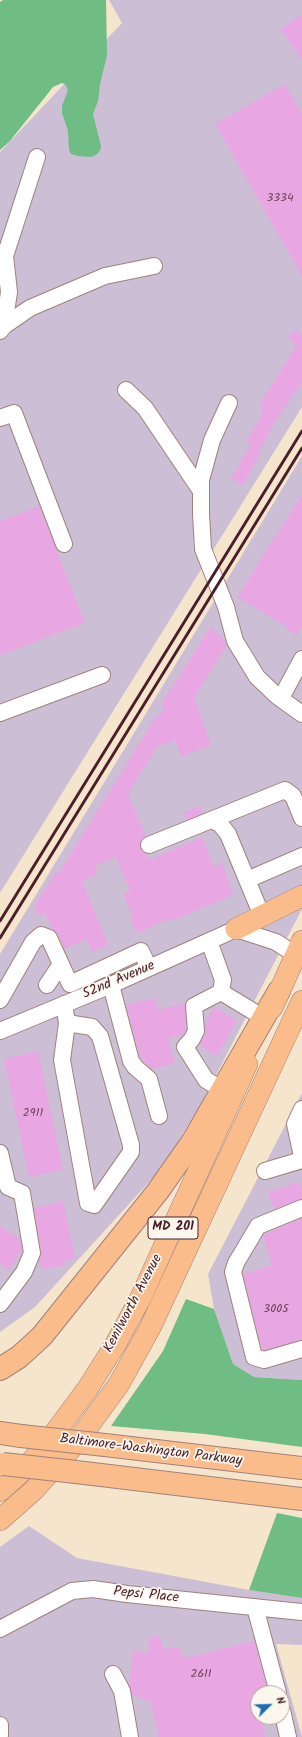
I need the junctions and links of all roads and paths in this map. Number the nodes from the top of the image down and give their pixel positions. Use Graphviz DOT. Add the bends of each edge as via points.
graph roads {
  1 [pos="37,157"];
  2 [pos="154,266"];
  3 [pos="2,328"];
  4 [pos="126,390"];
  5 [pos="229,403"];
  6 [pos="0,418"];
  7 [pos="201,491"];
  8 [pos="64,544"];
  9 [pos="302,659"];
  10 [pos="102,675"];
  11 [pos="281,698"];
  12 [pos="0,713"];
  13 [pos="302,714"];
  14 [pos="302,818"];
  15 [pos="211,820"];
  16 [pos="149,845"];
  17 [pos="302,856"];
  18 [pos="247,880"];
  19 [pos="302,896"];
  20 [pos="262,916"];
  21 [pos="236,929"];
  22 [pos="209,941"];
  23 [pos="300,951"];
  24 [pos="61,964"];
  25 [pos="149,968"];
  26 [pos="47,985"];
  27 [pos="111,985"];
  28 [pos="279,991"];
  29 [pos="221,992"];
  30 [pos="0,1000"];
  31 [pos="302,1002"];
  32 [pos="64,1004"];
  33 [pos="264,1018"];
  34 [pos="67,1024"];
  35 [pos="0,1031"];
  36 [pos="223,1090"];
  37 [pos="302,1109"];
  38 [pos="160,1116"];
  39 [pos="0,1153"];
  40 [pos="302,1156"];
  41 [pos="302,1160"];
  42 [pos="265,1171"];
  43 [pos="302,1208"];
  44 [pos="0,1304"];
  45 [pos="302,1349"];
  46 [pos="0,1369"];
  47 [pos="0,1433"];
  48 [pos="1,1464"];
  49 [pos="302,1468"];
  50 [pos="0,1491"];
  51 [pos="302,1499"];
  52 [pos="0,1520"];
  53 [pos="255,1607"];
  54 [pos="302,1612"];
  55 [pos="0,1629"];
  56 [pos="113,1674"];
  57 [pos="276,1685"];
  58 [pos="0,1725"];
  59 [pos="285,1725"];
  60 [pos="0,1735"];
  61 [pos="130,1737"];
  62 [pos="288,1737"];
  1 -- 3 [label="street" via="5,256 8,292"];
  2 -- 3 [label="street" via="105,276 30,308"];
  4 -- 7 [label="street" via="145,408"];
  5 -- 7 [label="street" via="212,440 201,480"];
  6 -- 8 [label="street" via="14,413"];
  7 -- 11 [label="street" via="203,549 226,607 235,641 257,677"];
  9 -- 11 [label="street"];
  10 -- 12 [label="street"];
  11 -- 13 [label="street"];
  14 -- 15 [label="street" via="293,796 285,790"];
  15 -- 16 [label="street"];
  15 -- 18 [label="street" via="220,824 228,834"];
  17 -- 18 [label="street"];
  18 -- 20 [label="street"];
  19 -- 20 [label="main road"];
  20 -- 21 [label="main road"];
  21 -- 22 [label="street, 52nd Avenue"];
  21 -- 23 [label="street"];
  22 -- 25 [label="street, 52nd Avenue"];
  22 -- 29 [label="street" via="223,980"];
  23 -- 28 [label="main road, Kenilworth Avenue / MD 201"];
  24 -- 25 [label="street" via="70,984 141,951"];
  24 -- 26 [label="street"];
  24 -- 30 [label="street" via="49,938 41,935 33,942"];
  25 -- 27 [label="street, 52nd Avenue"];
  27 -- 32 [label="street, 52nd Avenue"];
  27 -- 38 [label="street" via="131,1061 149,1079"];
  28 -- 33 [label="highway"];
  28 -- 50 [label="main road, Kenilworth Avenue / MD 201" via="197,1176 133,1311 92,1382 42,1450"];
  29 -- 33 [label="street"];
  29 -- 36 [label="street" via="194,1006 196,1031 185,1046 206,1080"];
  31 -- 52 [label="main road, Kenilworth Avenue / MD 201" via="150,1328 120,1384 72,1448 34,1490"];
  32 -- 34 [label="street"];
  32 -- 35 [label="street, 52nd Avenue"];
  33 -- 36 [label="highway"];
  34 -- 34 [label="street" via="62,1060 88,1203 94,1205 131,1152 131,1145 100,1036 92,1027"];
  36 -- 46 [label="highway" via="193,1141 158,1192 73,1300 31,1347"];
  37 -- 40 [label="street" via="295,1124"];
  39 -- 44 [label="street" via="8,1188 22,1193 32,1253 24,1272"];
  41 -- 42 [label="street"];
  43 -- 45 [label="street" via="258,1226 233,1272 254,1358 264,1360"];
  47 -- 49 [label="highway, Baltimore-Washington Parkway, bridge"];
  48 -- 51 [label="highway, Baltimore-Washington Parkway, bridge"];
  53 -- 54 [label="street, Pepsi Place"];
  53 -- 55 [label="street, Pepsi Place" via="93,1589 72,1591"];
  53 -- 57 [label="street"];
  56 -- 61 [label="street" via="122,1691"];
  58 -- 60 [label="street"];
  59 -- 62 [label="street"];
}
